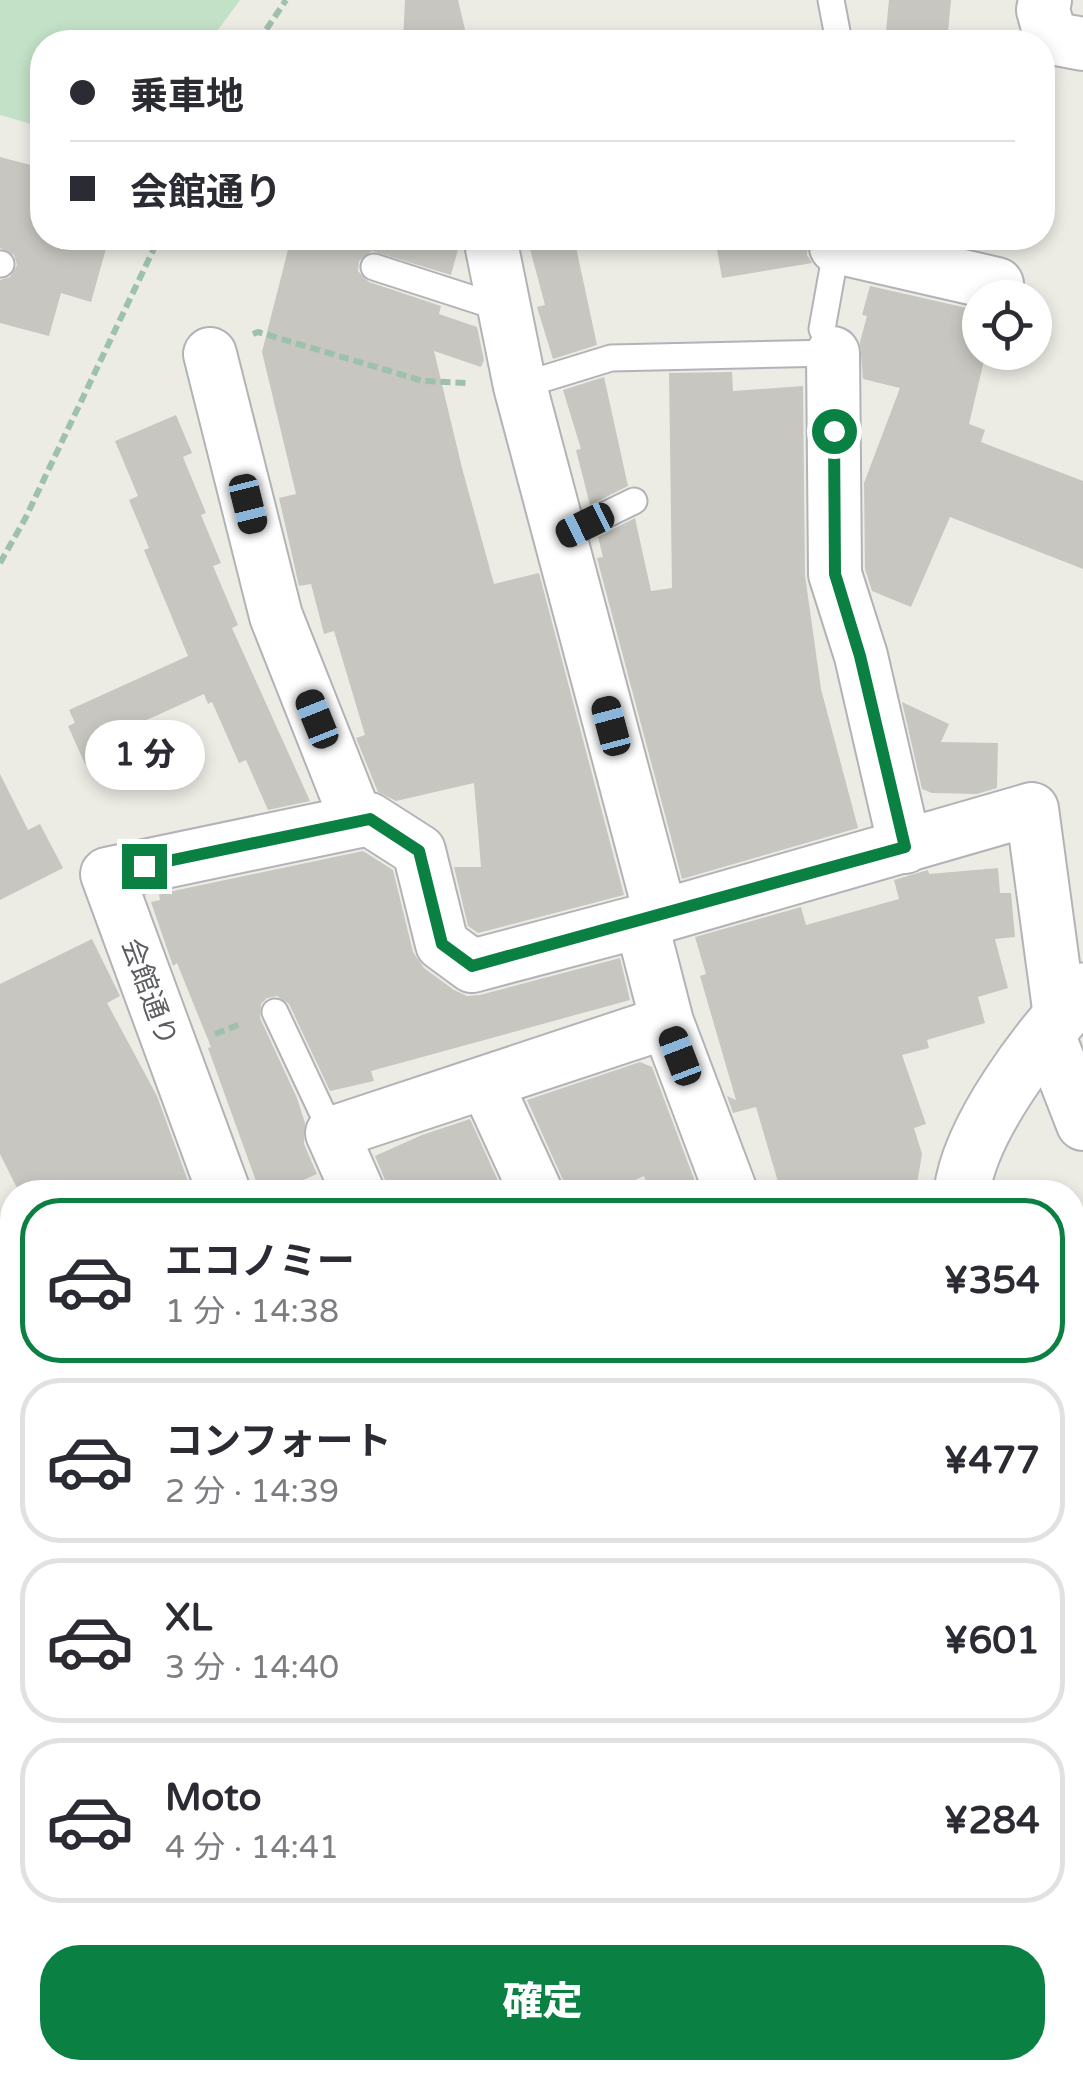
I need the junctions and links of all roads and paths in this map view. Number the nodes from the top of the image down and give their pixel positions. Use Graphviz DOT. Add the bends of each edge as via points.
graph roads {
  1 [pos="286,0"];
  2 [pos="831,0"];
  3 [pos="1045,0"];
  4 [pos="266,30"];
  5 [pos="837,30"];
  6 [pos="1049,30"];
  7 [pos="1055,39"];
  8 [pos="1083,44"];
  9 [pos="153,250"];
  10 [pos="492,250"];
  11 [pos="836,250"];
  12 [pos="867,250"];
  13 [pos="374,267"];
  14 [pos="982,280"];
  15 [pos="504,309"];
  16 [pos="258,332"];
  17 [pos="833,353"];
  18 [pos="210,354"];
  19 [pos="520,386"];
  20 [pos="634,501"];
  21 [pos="560,537"];
  22 [pos="0,563"];
  23 [pos="364,820"];
  24 [pos="905,847"];
  25 [pos="651,918"];
  26 [pos="275,1012"];
  27 [pos="1064,1014"];
  28 [pos="667,1022"];
  29 [pos="172,1050"];
  30 [pos="486,1083"];
  31 [pos="1083,1124"];
  32 [pos="332,1133"];
  33 [pos="220,1180"];
  34 [pos="353,1180"];
  35 [pos="530,1180"];
  36 [pos="726,1180"];
  37 [pos="966,1180"];
  1 -- 4 [label="path"];
  2 -- 5 [label="lane"];
  3 -- 6 [label="street"];
  7 -- 8 [label="street"];
  9 -- 22 [label="path"];
  10 -- 15 [label="street"];
  11 -- 17 [label="lane" via="822,329"];
  12 -- 14 [label="street"];
  13 -- 15 [label="lane"];
  15 -- 19 [label="street"];
  16 -- 19 [label="path" via="423,380"];
  17 -- 19 [label="lane" via="612,358"];
  17 -- 24 [label="street" via="835,574"];
  18 -- 23 [label="street" via="276,616"];
  19 -- 21 [label="street"];
  20 -- 21 [label="lane"];
  21 -- 25 [label="street"];
  23 -- 25 [label="street" via="419,851 442,944 472,966"];
  23 -- 29 [label="street, 会館通り" via="107,874"];
  24 -- 25 [label="street"];
  24 -- 27 [label="street" via="1032,809"];
  25 -- 28 [label="street"];
  26 -- 29 [label="path"];
  26 -- 32 [label="lane"];
  27 -- 31 [label="street"];
  27 -- 37 [label="main road" via="994,1105"];
  28 -- 30 [label="street"];
  28 -- 36 [label="street"];
  29 -- 33 [label="street, 会館通り"];
  30 -- 32 [label="street"];
  30 -- 35 [label="street"];
  32 -- 34 [label="street"];
}
